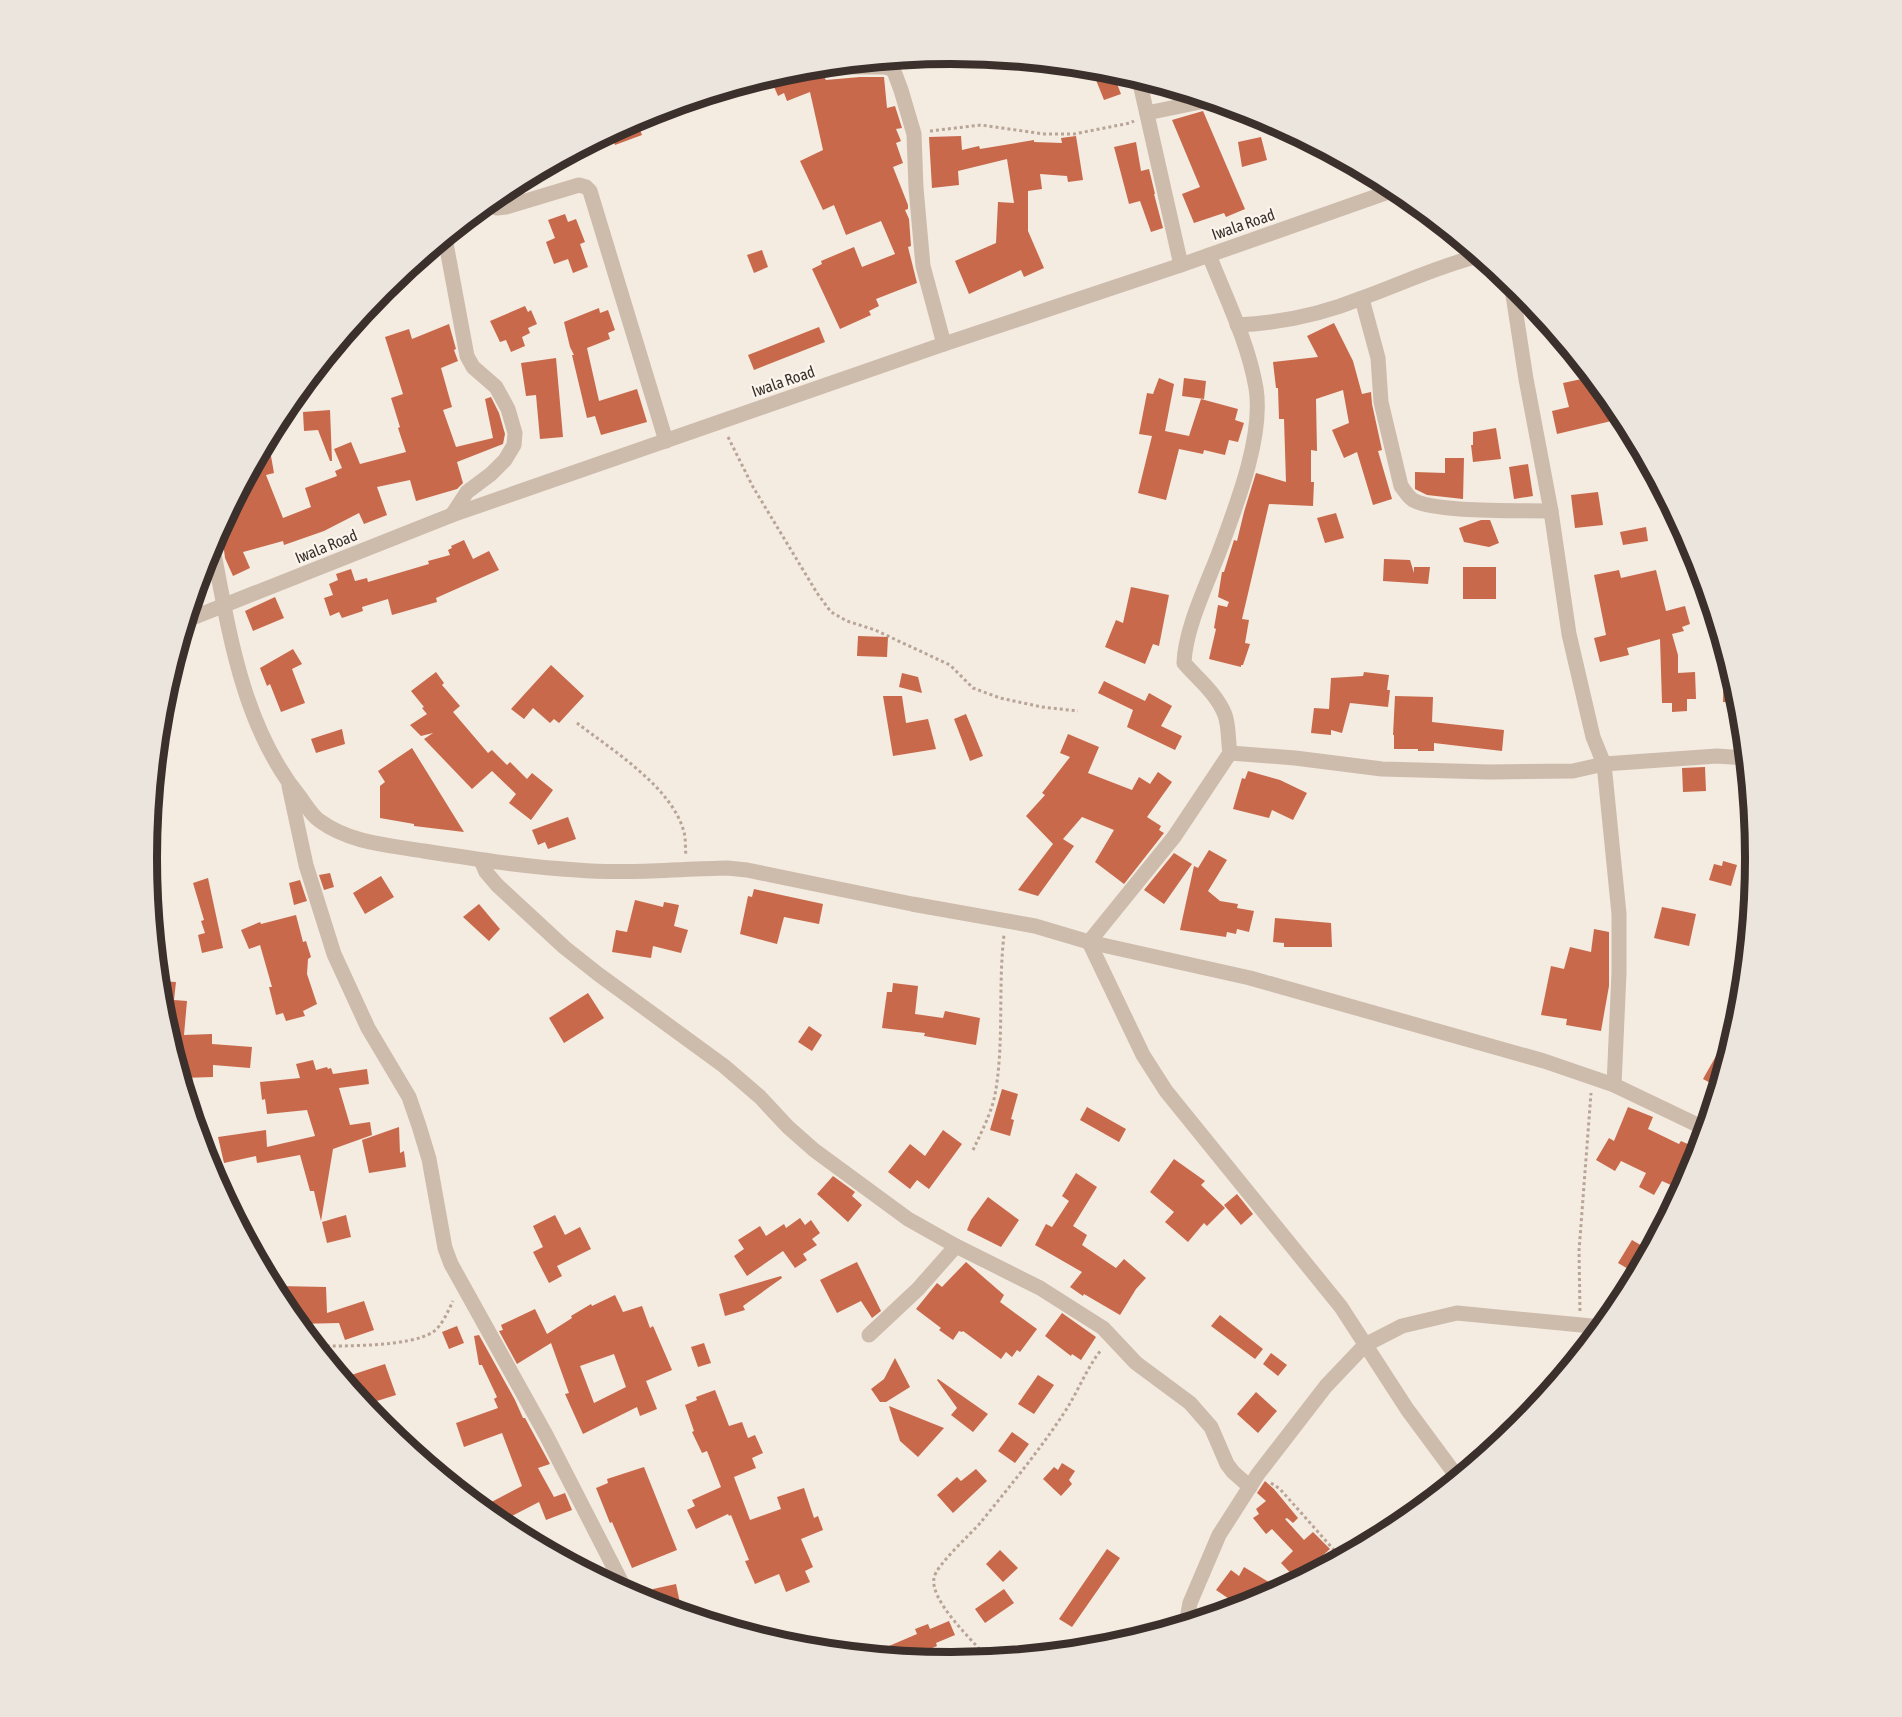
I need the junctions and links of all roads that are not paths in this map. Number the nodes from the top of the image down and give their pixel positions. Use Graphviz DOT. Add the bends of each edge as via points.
graph roads {
  1 [pos="886,67"];
  2 [pos="1141,88"];
  3 [pos="1194,103"];
  4 [pos="1147,113"];
  5 [pos="1384,193"];
  6 [pos="497,208"];
  7 [pos="447,246"];
  8 [pos="1209,255"];
  9 [pos="1471,258"];
  10 [pos="1181,265"];
  11 [pos="1362,299"];
  12 [pos="1514,299"];
  13 [pos="1237,325"];
  14 [pos="944,344"];
  15 [pos="666,441"];
  16 [pos="1551,511"];
  17 [pos="452,515"];
  18 [pos="215,560"];
  19 [pos="224,606"];
  20 [pos="195,617"];
  21 [pos="1230,753"];
  22 [pos="1738,757"];
  23 [pos="1604,764"];
  24 [pos="289,784"];
  25 [pos="481,860"];
  26 [pos="1089,942"];
  27 [pos="1614,1085"];
  28 [pos="1699,1126"];
  29 [pos="956,1246"];
  30 [pos="1592,1326"];
  31 [pos="869,1335"];
  32 [pos="1365,1345"];
  33 [pos="1454,1472"];
  34 [pos="1254,1480"];
  35 [pos="620,1580"];
  36 [pos="1188,1616"];
  1 -- 14 [label="street" via="892,69 901,90 914,134 923,266"];
  2 -- 4 [label="street"];
  3 -- 4 [label="street"];
  4 -- 10 [label="street"];
  5 -- 8 [label="street, Iwala Road"];
  6 -- 15 [label="street" via="579,185 590,191"];
  7 -- 17 [label="street" via="467,356 473,367 496,387 515,433 514,445 505,460 467,492"];
  8 -- 10 [label="street, Iwala Road"];
  8 -- 13 [label="street"];
  9 -- 11 [label="street"];
  10 -- 14 [label="street, Iwala Road"];
  11 -- 13 [label="street" via="1283,320"];
  11 -- 16 [label="street" via="1378,358 1381,402 1401,486 1407,494 1428,505"];
  12 -- 16 [label="street"];
  13 -- 21 [label="street" via="1256,390 1256,426 1227,531 1187,639 1184,663 1219,704 1225,717"];
  14 -- 15 [label="street, Iwala Road"];
  15 -- 17 [label="street, Iwala Road"];
  16 -- 23 [label="street" via="1569,634 1593,736"];
  17 -- 19 [label="street, Iwala Road"];
  18 -- 19 [label="street"];
  19 -- 20 [label="street, Iwala Road"];
  19 -- 24 [label="street" via="242,683 260,734"];
  21 -- 23 [label="street" via="1430,771 1573,771"];
  21 -- 26 [label="street" via="1174,837"];
  22 -- 23 [label="street"];
  23 -- 27 [label="street" via="1619,914"];
  24 -- 25 [label="street" via="319,821 343,834 363,841"];
  24 -- 35 [label="street" via="306,866 334,954 368,1028 409,1096 429,1159 445,1248"];
  25 -- 26 [label="street" via="577,870 747,870 1035,926"];
  25 -- 29 [label="street" via="497,885 564,947 724,1066 814,1150 908,1219"];
  26 -- 27 [label="street" via="1250,978 1544,1061"];
  26 -- 32 [label="street" via="1143,1055 1166,1091 1341,1307"];
  27 -- 28 [label="street"];
  29 -- 31 [label="street"];
  29 -- 34 [label="street" via="1040,1288 1103,1328 1136,1362 1190,1403 1211,1427 1233,1472"];
  30 -- 32 [label="street" via="1457,1313 1402,1326"];
  32 -- 33 [label="street"];
  32 -- 34 [label="street" via="1326,1386"];
  34 -- 36 [label="street" via="1219,1535"];
}
